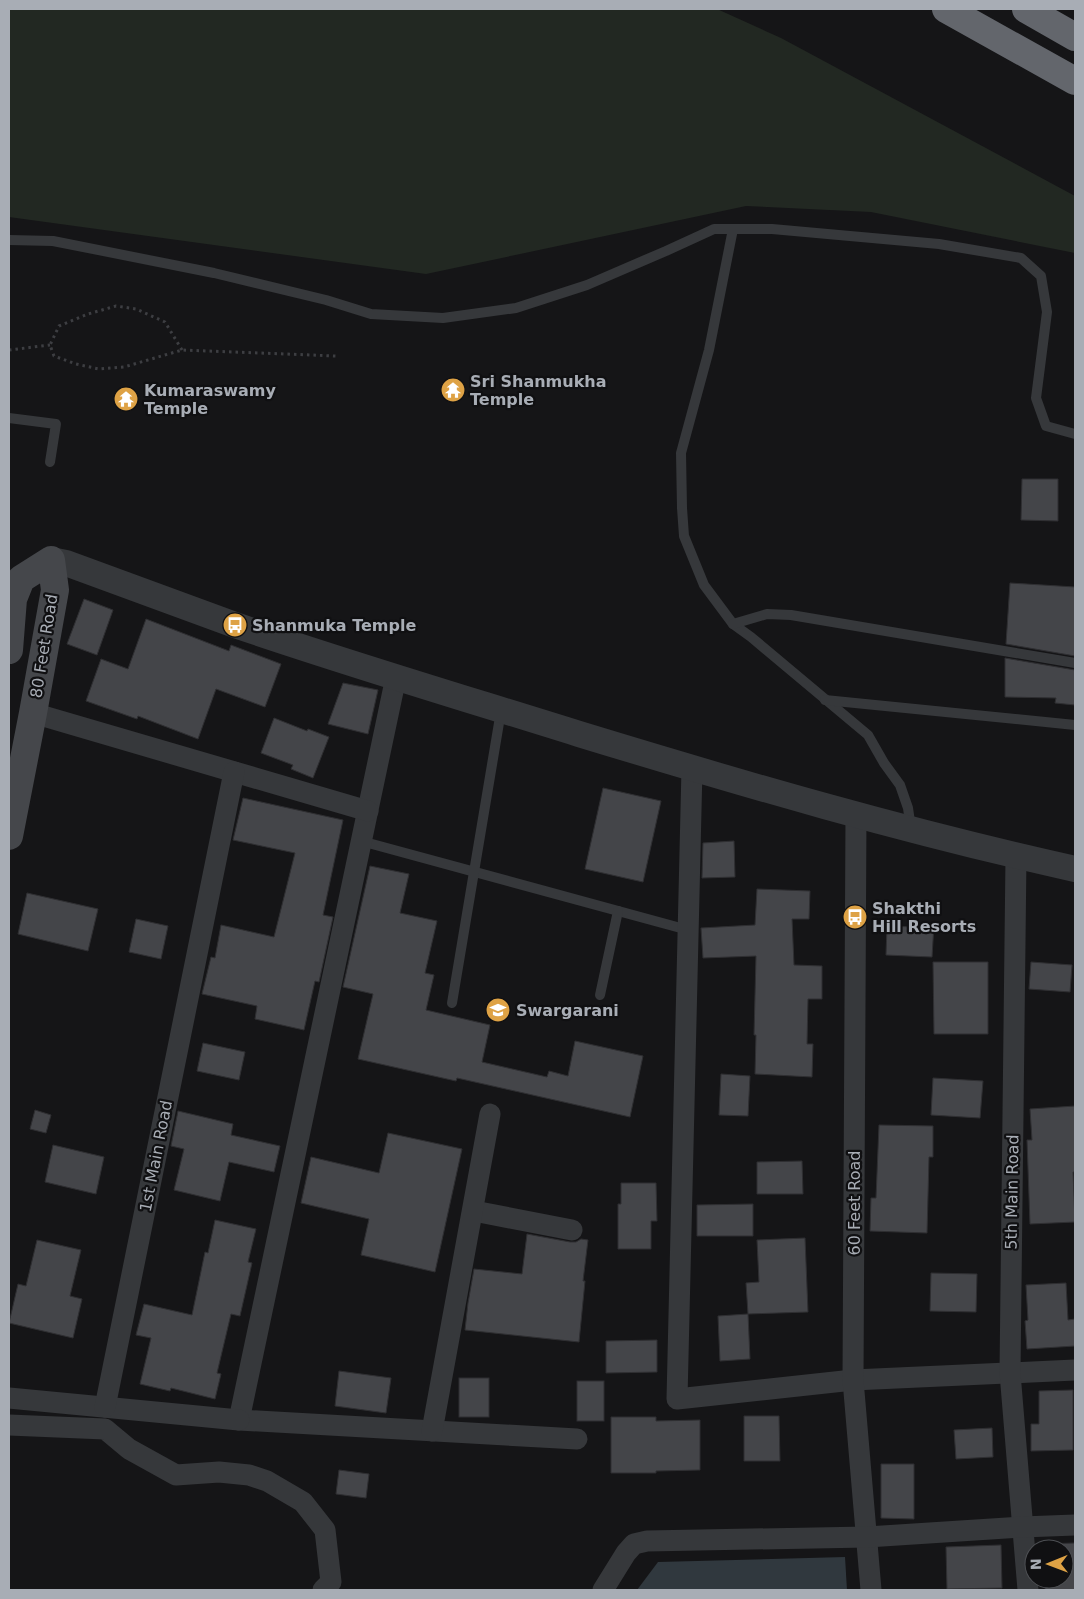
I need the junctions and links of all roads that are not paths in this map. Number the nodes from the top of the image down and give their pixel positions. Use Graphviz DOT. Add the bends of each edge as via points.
graph roads {
  1 [pos="946,9"];
  2 [pos="1026,9"];
  3 [pos="1075,36"];
  4 [pos="1075,81"];
  5 [pos="733,229"];
  6 [pos="9,240"];
  7 [pos="9,418"];
  8 [pos="1075,434"];
  9 [pos="50,462"];
  10 [pos="51,560"];
  11 [pos="11,591"];
  12 [pos="733,624"];
  13 [pos="9,650"];
  14 [pos="1075,663"];
  15 [pos="396,678"];
  16 [pos="825,700"];
  17 [pos="502,710"];
  18 [pos="33,713"];
  19 [pos="1075,725"];
  20 [pos="692,768"];
  21 [pos="234,772"];
  22 [pos="368,812"];
  23 [pos="856,816"];
  24 [pos="911,830"];
  25 [pos="9,836"];
  26 [pos="361,841"];
  27 [pos="1016,856"];
  28 [pos="1075,869"];
  29 [pos="474,872"];
  30 [pos="618,910"];
  31 [pos="688,930"];
  32 [pos="600,995"];
  33 [pos="452,1003"];
  34 [pos="490,1114"];
  35 [pos="474,1211"];
  36 [pos="572,1230"];
  37 [pos="1075,1370"];
  38 [pos="1010,1373"];
  39 [pos="853,1380"];
  40 [pos="9,1398"];
  41 [pos="105,1407"];
  42 [pos="239,1420"];
  43 [pos="9,1425"];
  44 [pos="432,1431"];
  45 [pos="577,1439"];
  46 [pos="1075,1525"];
  47 [pos="1022,1527"];
  48 [pos="867,1537"];
  49 [pos="323,1590"];
  50 [pos="603,1590"];
  51 [pos="871,1590"];
  52 [pos="1028,1590"];
  1 -- 4 [label="highway"];
  2 -- 3 [label="highway"];
  5 -- 6 [label="lane" via="714,229 587,285 516,308 444,318 371,314 214,273 53,241"];
  5 -- 8 [label="lane" via="772,229 939,244 1021,258 1041,276 1047,312 1036,398 1046,426"];
  5 -- 12 [label="lane" via="709,350 681,453 684,536 704,585"];
  7 -- 9 [label="lane" via="56,424"];
  10 -- 11 [label="main road, 80 Feet Road" via="21,579"];
  10 -- 15 [label="street"];
  10 -- 18 [label="main road, 80 Feet Road" via="55,590"];
  11 -- 13 [label="main road, 80 Feet Road"];
  12 -- 14 [label="lane" via="768,614 791,615"];
  12 -- 16 [label="lane"];
  15 -- 17 [label="street"];
  15 -- 22 [label="street"];
  16 -- 19 [label="lane"];
  16 -- 24 [label="lane" via="868,735 900,785"];
  17 -- 20 [label="street"];
  17 -- 29 [label="lane"];
  18 -- 21 [label="street"];
  18 -- 25 [label="main road, 80 Feet Road"];
  20 -- 23 [label="street"];
  20 -- 31 [label="street"];
  21 -- 22 [label="street"];
  21 -- 41 [label="street, 1st Main Road"];
  22 -- 26 [label="street"];
  23 -- 24 [label="street"];
  23 -- 39 [label="street, 60 Feet Road"];
  24 -- 27 [label="street"];
  26 -- 29 [label="lane"];
  26 -- 42 [label="street"];
  27 -- 28 [label="street"];
  27 -- 38 [label="street, 5th Main Road"];
  29 -- 30 [label="lane"];
  29 -- 33 [label="lane"];
  30 -- 31 [label="lane"];
  30 -- 32 [label="lane"];
  31 -- 39 [label="street" via="677,1399"];
  34 -- 35 [label="street"];
  35 -- 36 [label="street"];
  35 -- 44 [label="street"];
  37 -- 38 [label="street"];
  38 -- 39 [label="street"];
  38 -- 47 [label="street, 5th Main Road"];
  39 -- 48 [label="street, 60 Feet Road"];
  40 -- 41 [label="street"];
  41 -- 42 [label="street"];
  42 -- 44 [label="street"];
  43 -- 49 [label="street" via="105,1429 129,1449 176,1475 218,1472 267,1481 304,1502 325,1530 330,1582"];
  44 -- 45 [label="street"];
  46 -- 47 [label="street"];
  47 -- 48 [label="street"];
  47 -- 52 [label="street, 5th Main Road"];
  48 -- 50 [label="street" via="647,1541 634,1544"];
  48 -- 51 [label="street, 60 Feet Road"];
}
